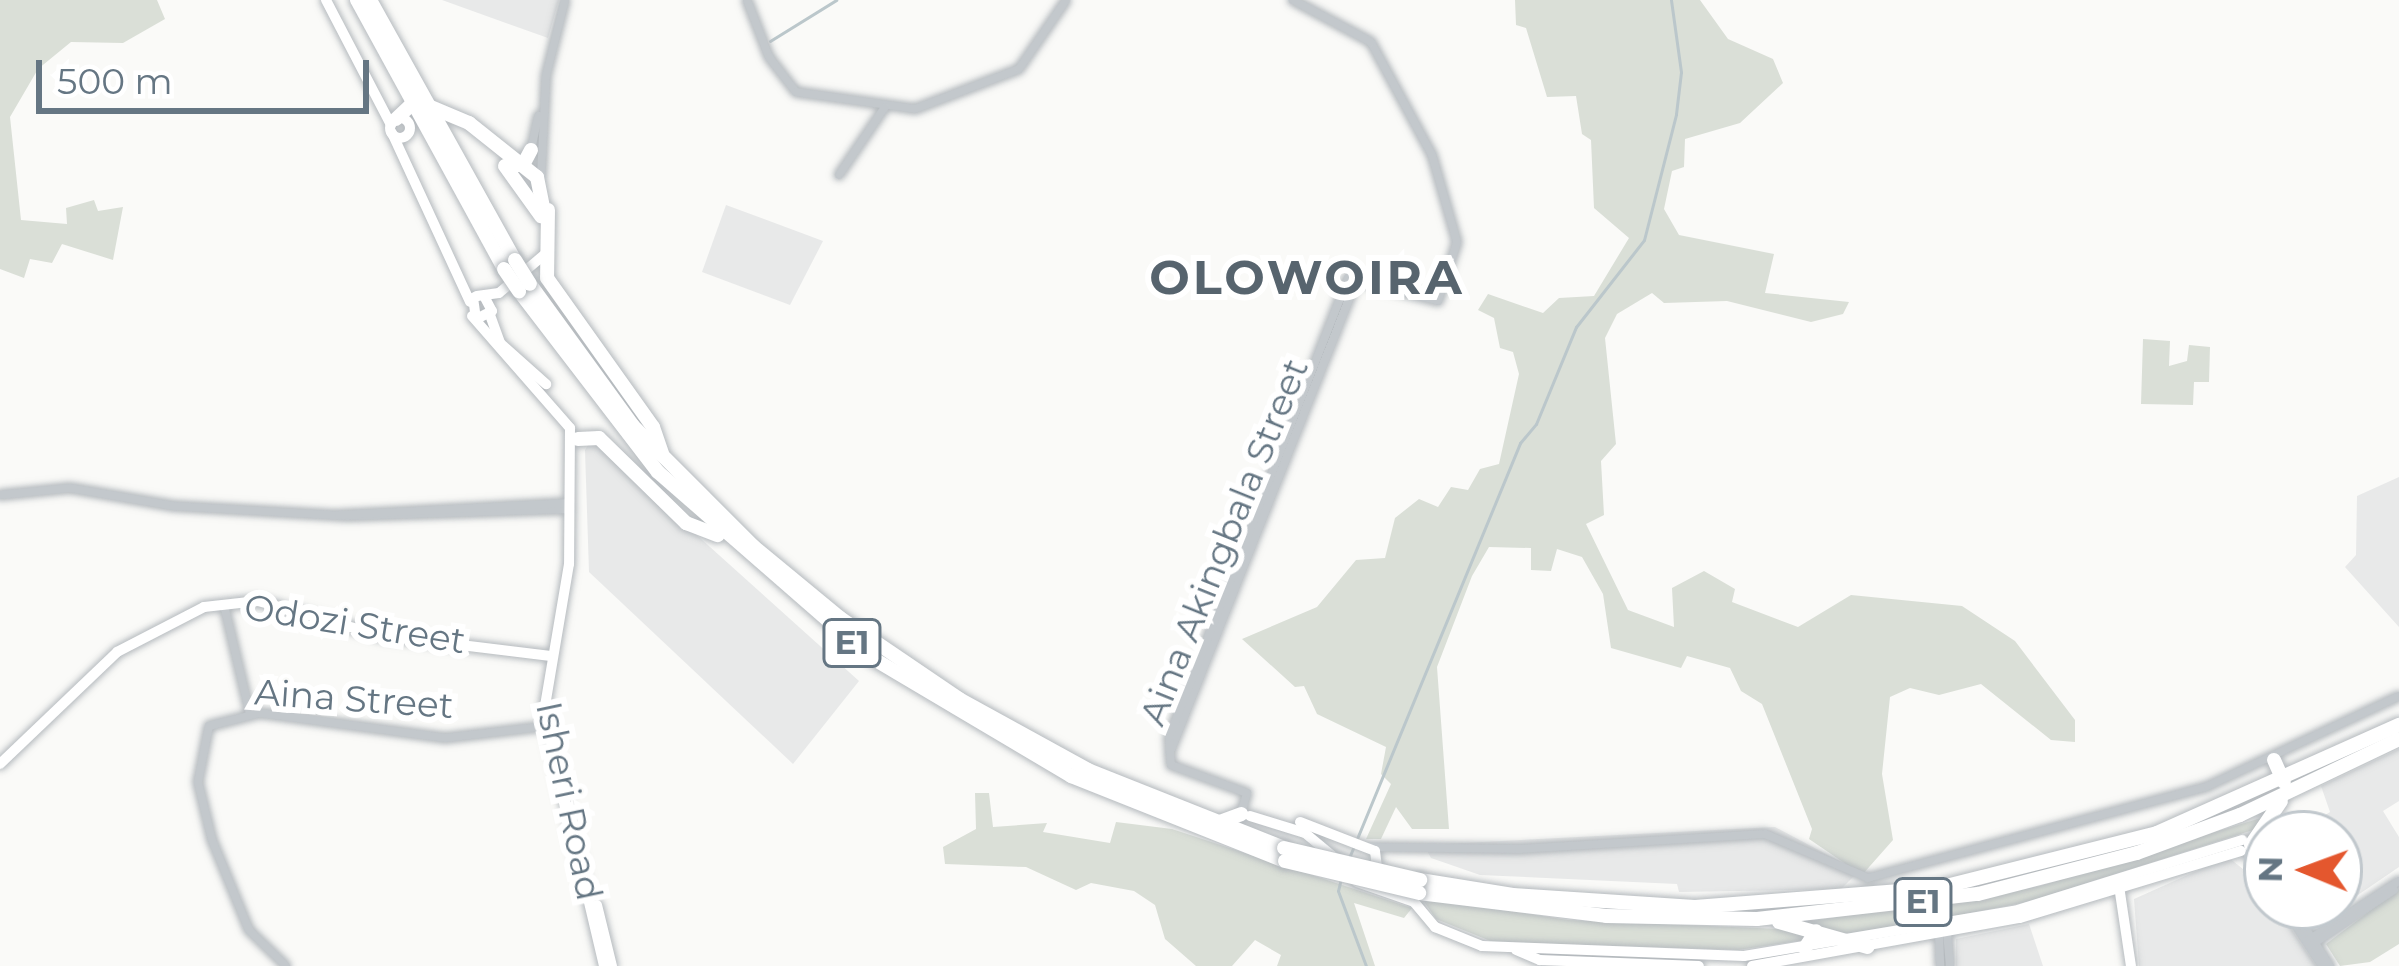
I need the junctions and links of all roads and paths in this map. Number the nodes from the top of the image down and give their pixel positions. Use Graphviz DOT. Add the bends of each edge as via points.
graph roads {
  1 [pos="326,0"];
  2 [pos="357,0"];
  3 [pos="370,0"];
  4 [pos="565,0"];
  5 [pos="747,0"];
  6 [pos="1066,0"];
  7 [pos="1293,0"];
  8 [pos="543,97"];
  9 [pos="417,103"];
  10 [pos="886,106"];
  11 [pos="398,130"];
  12 [pos="427,139"];
  13 [pos="531,150"];
  14 [pos="451,152"];
  15 [pos="512,165"];
  16 [pos="843,171"];
  17 [pos="533,175"];
  18 [pos="546,218"];
  19 [pos="510,265"];
  20 [pos="527,282"];
  21 [pos="499,293"];
  22 [pos="479,298"];
  23 [pos="492,311"];
  24 [pos="472,316"];
  25 [pos="578,439"];
  26 [pos="663,458"];
  27 [pos="0,495"];
  28 [pos="570,506"];
  29 [pos="731,540"];
  30 [pos="224,604"];
  31 [pos="550,656"];
  32 [pos="2399,696"];
  33 [pos="250,714"];
  34 [pos="2399,725"];
  35 [pos="547,726"];
  36 [pos="2399,739"];
  37 [pos="2274,760"];
  38 [pos="0,764"];
  39 [pos="2288,787"];
  40 [pos="1246,806"];
  41 [pos="2272,810"];
  42 [pos="1214,824"];
  43 [pos="1262,840"];
  44 [pos="1330,841"];
  45 [pos="1359,845"];
  46 [pos="2243,848"];
  47 [pos="2243,848"];
  48 [pos="1396,849"];
  49 [pos="1285,854"];
  50 [pos="1382,863"];
  51 [pos="2155,877"];
  52 [pos="2399,884"];
  53 [pos="1420,886"];
  54 [pos="2114,888"];
  55 [pos="1376,891"];
  56 [pos="2122,906"];
  57 [pos="1756,919"];
  58 [pos="598,925"];
  59 [pos="1943,929"];
  60 [pos="2303,930"];
  61 [pos="1816,931"];
  62 [pos="1839,941"];
  63 [pos="2311,942"];
  64 [pos="1868,947"];
  65 [pos="1805,948"];
  66 [pos="1527,957"];
  67 [pos="286,966"];
  68 [pos="608,966"];
  69 [pos="1699,966"];
  70 [pos="1752,966"];
  71 [pos="1940,966"];
  72 [pos="1949,966"];
  73 [pos="2131,966"];
  74 [pos="2326,966"];
  1 -- 11 [label="main road"];
  2 -- 9 [label="highway, E1"];
  3 -- 9 [label="highway, E1"];
  4 -- 8 [label="street"];
  5 -- 10 [label="street" via="769,58 796,92"];
  6 -- 10 [label="street" via="1007,77 930,107"];
  7 -- 40 [label="street, Aina Akingbala Street" via="1371,42 1432,155 1457,246 1438,301 1353,279 1169,753 1171,765"];
  8 -- 13 [label="street"];
  8 -- 18 [label="street" via="538,148"];
  9 -- 11 [label="highway"];
  9 -- 12 [label="highway, E1"];
  9 -- 14 [label="highway, E1"];
  9 -- 15 [label="highway" via="469,123"];
  10 -- 16 [label="street" via="870,119"];
  11 -- 12 [label="highway"];
  11 -- 22 [label="main road"];
  12 -- 19 [label="highway, E1"];
  13 -- 15 [label="highway" via="523,165"];
  13 -- 17 [label="main road"];
  14 -- 18 [label="highway" via="443,133 450,122 492,153"];
  14 -- 19 [label="highway, E1"];
  15 -- 17 [label="highway"];
  17 -- 18 [label="highway"];
  18 -- 20 [label="main road" via="543,250"];
  18 -- 26 [label="highway" via="547,278 653,427"];
  19 -- 20 [label="highway, E1, bridge"];
  20 -- 21 [label="main road"];
  20 -- 26 [label="highway, E1"];
  20 -- 29 [label="highway, E1" via="624,433"];
  21 -- 22 [label="main road"];
  21 -- 23 [label="main road"];
  22 -- 23 [label="main road"];
  22 -- 24 [label="main road"];
  23 -- 24 [label="main road"];
  23 -- 25 [label="main road" via="500,343 572,414"];
  24 -- 28 [label="main road, Isheri Road" via="568,420"];
  25 -- 29 [label="highway" via="599,438 686,523"];
  25 -- 58 [label="main road, Isheri Road" via="574,563 549,706"];
  26 -- 42 [label="highway, E1" via="775,566 922,675 1088,770"];
  27 -- 28 [label="street" via="70,488 157,504 338,515"];
  28 -- 31 [label="main road, Isheri Road"];
  29 -- 49 [label="highway, E1" via="868,656 970,721 1121,800"];
  30 -- 31 [label="main road, Odozi Street" via="258,601 379,635"];
  30 -- 33 [label="street"];
  30 -- 38 [label="main road, Odozi Street" via="117,652"];
  31 -- 35 [label="main road, Isheri Road"];
  32 -- 37 [label="street"];
  33 -- 35 [label="street, Aina Street" via="443,738"];
  33 -- 67 [label="street, Aina Street" via="208,726 199,789 236,904"];
  34 -- 39 [label="highway, E1"];
  35 -- 58 [label="main road, Isheri Road"];
  36 -- 39 [label="highway, E1"];
  37 -- 39 [label="highway"];
  37 -- 48 [label="street" via="2123,813 1868,878 1765,834"];
  39 -- 41 [label="highway"];
  39 -- 53 [label="highway, E1" via="2064,861 1848,899 1649,906"];
  39 -- 57 [label="highway, E1" via="2137,853 2013,886"];
  40 -- 42 [label="highway"];
  40 -- 43 [label="highway"];
  40 -- 44 [label="main road"];
  42 -- 43 [label="highway, E1"];
  43 -- 49 [label="highway, E1"];
  44 -- 45 [label="main road"];
  44 -- 55 [label="main road" via="1345,867"];
  45 -- 48 [label="street"];
  45 -- 50 [label="main road"];
  46 -- 51 [label="main road"];
  47 -- 54 [label="main road"];
  48 -- 50 [label="street"];
  49 -- 53 [label="highway, E1, bridge"];
  50 -- 55 [label="main road"];
  51 -- 54 [label="main road"];
  51 -- 56 [label="main road"];
  52 -- 63 [label="street"];
  53 -- 57 [label="highway, E1" via="1606,916"];
  54 -- 56 [label="main road"];
  54 -- 59 [label="main road"];
  55 -- 66 [label="main road" via="1414,902 1431,924 1465,941"];
  56 -- 73 [label="main road"];
  57 -- 61 [label="highway"];
  58 -- 68 [label="main road, Isheri Road"];
  59 -- 62 [label="main road"];
  59 -- 64 [label="main road"];
  59 -- 71 [label="street"];
  59 -- 72 [label="street"];
  60 -- 63 [label="street"];
  61 -- 62 [label="highway"];
  61 -- 65 [label="highway"];
  62 -- 64 [label="highway"];
  62 -- 65 [label="main road"];
  63 -- 74 [label="street"];
  64 -- 70 [label="main road"];
  65 -- 66 [label="main road" via="1733,957"];
  66 -- 69 [label="main road"];
}
